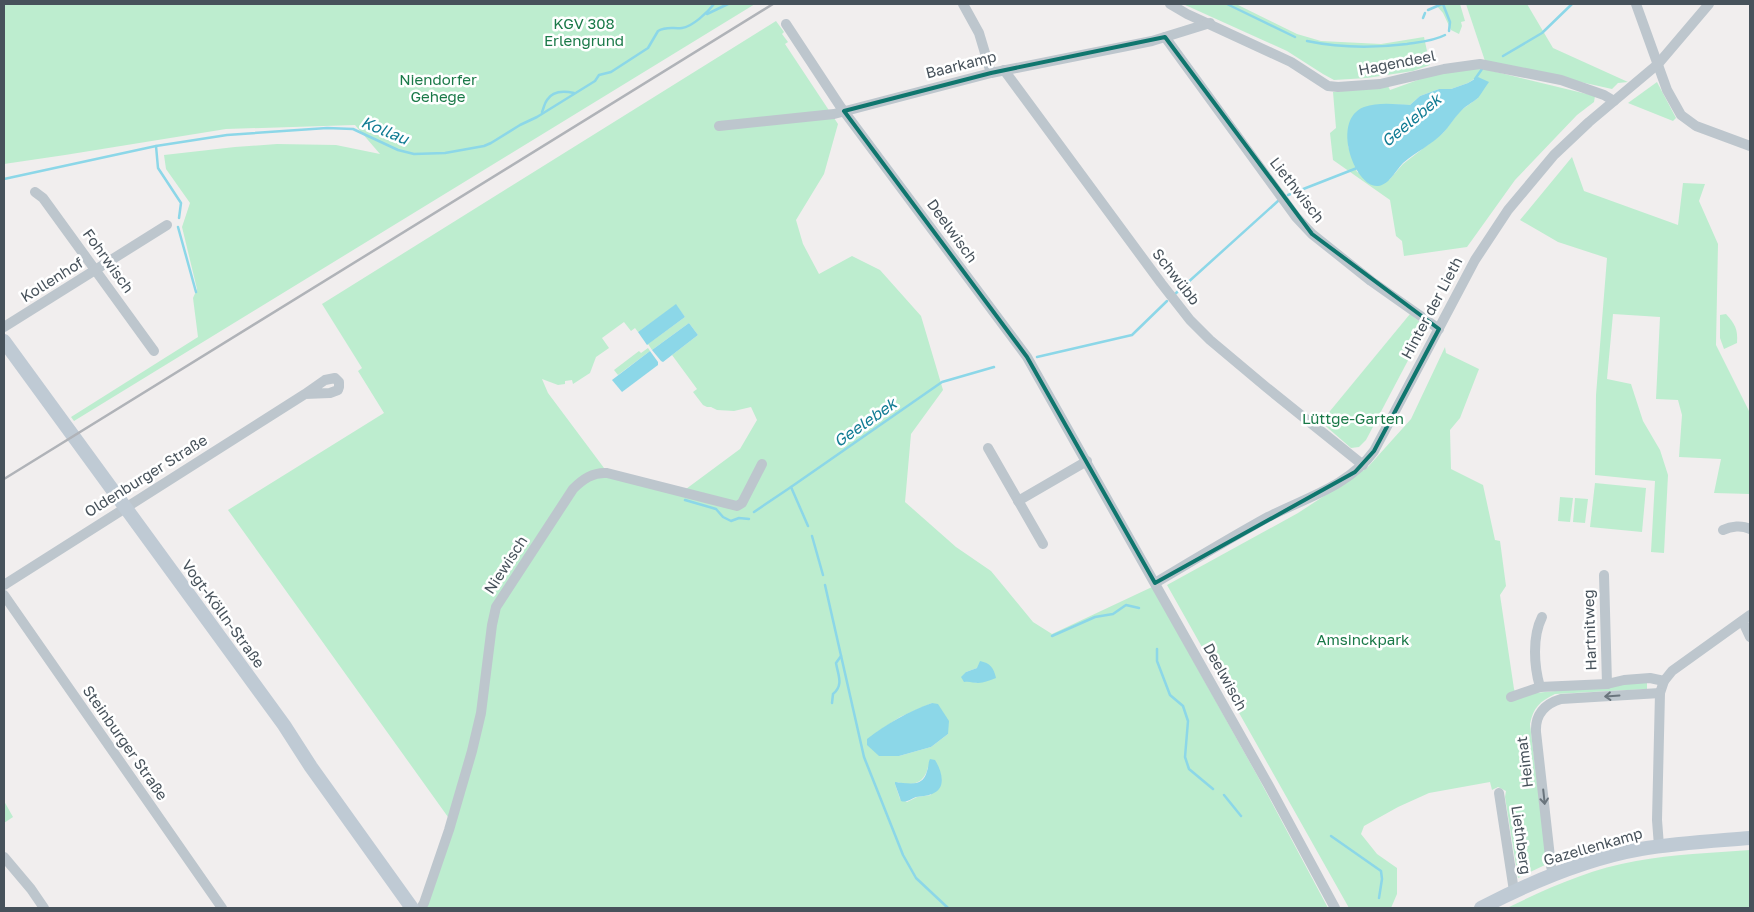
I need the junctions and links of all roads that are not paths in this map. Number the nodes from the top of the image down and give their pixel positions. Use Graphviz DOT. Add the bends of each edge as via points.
graph roads {
  1 [pos="963,4"];
  2 [pos="1170,4"];
  3 [pos="1636,4"];
  4 [pos="1709,4"];
  5 [pos="1210,23"];
  6 [pos="786,24"];
  7 [pos="1165,37"];
  8 [pos="1658,64"];
  9 [pos="1004,70"];
  10 [pos="991,72"];
  11 [pos="1614,101"];
  12 [pos="844,112"];
  13 [pos="719,126"];
  14 [pos="1750,146"];
  15 [pos="35,192"];
  16 [pos="167,225"];
  17 [pos="96,271"];
  18 [pos="4,327"];
  19 [pos="1439,329"];
  20 [pos="4,341"];
  21 [pos="154,351"];
  22 [pos="305,394"];
  23 [pos="988,448"];
  24 [pos="1087,461"];
  25 [pos="762,464"];
  26 [pos="1363,465"];
  27 [pos="1018,501"];
  28 [pos="126,507"];
  29 [pos="1750,529"];
  30 [pos="1723,530"];
  31 [pos="1043,544"];
  32 [pos="1604,575"];
  33 [pos="1154,583"];
  34 [pos="4,585"];
  35 [pos="4,595"];
  36 [pos="1542,617"];
  37 [pos="1746,619"];
  38 [pos="1750,637"];
  39 [pos="1664,681"];
  40 [pos="1607,684"];
  41 [pos="1540,687"];
  42 [pos="1660,693"];
  43 [pos="1511,697"];
  44 [pos="1499,793"];
  45 [pos="1750,838"];
  46 [pos="1659,846"];
  47 [pos="4,857"];
  48 [pos="1553,874"];
  49 [pos="1514,891"];
  50 [pos="44,908"];
  51 [pos="222,908"];
  52 [pos="412,908"];
  53 [pos="421,908"];
  54 [pos="1335,908"];
  55 [pos="1481,908"];
  1 -- 10 [label="street" via="978,33"];
  2 -- 5 [label="street, Hagendeel"];
  3 -- 8 [label="street"];
  4 -- 8 [label="street, Hinter der Lieth"];
  5 -- 7 [label="street, Baarkamp"];
  5 -- 11 [label="street, Hagendeel" via="1291,62 1328,86 1380,84 1480,64 1561,80"];
  6 -- 12 [label="street, Deelwisch"];
  7 -- 9 [label="street, Baarkamp"];
  7 -- 19 [label="street, Liethwisch" via="1296,217 1312,234"];
  8 -- 11 [label="street, Hinter der Lieth"];
  8 -- 14 [label="street" via="1675,106 1688,121"];
  9 -- 10 [label="street, Baarkamp"];
  9 -- 26 [label="street, Schwübb" via="1190,320 1266,387"];
  10 -- 12 [label="street, Baarkamp"];
  11 -- 19 [label="street, Hinter der Lieth" via="1561,148 1522,191 1482,247"];
  12 -- 13 [label="street, Baarkamp"];
  12 -- 24 [label="street, Deelwisch" via="1027,357"];
  15 -- 17 [label="street, Fohrwisch" via="43,198"];
  16 -- 17 [label="street, Kollenhof"];
  17 -- 18 [label="street, Kollenhof"];
  17 -- 21 [label="street, Fohrwisch"];
  19 -- 26 [label="street, Hinter der Lieth" via="1374,451"];
  20 -- 28 [label="street, Vogt-Kölln-Straße"];
  22 -- 28 [label="street, Oldenburger Straße"];
  23 -- 27 [label="street"];
  24 -- 27 [label="street"];
  24 -- 33 [label="street, Deelwisch"];
  25 -- 53 [label="street, Niewisch" via="742,503 737,506 607,473 589,476 573,489 496,608 481,713 472,751 450,830"];
  26 -- 33 [label="street, Hinter der Lieth" via="1339,483 1266,518"];
  27 -- 31 [label="street"];
  28 -- 34 [label="street, Oldenburger Straße"];
  28 -- 52 [label="street, Vogt-Kölln-Straße"];
  29 -- 30 [label="street" via="1734,526"];
  32 -- 40 [label="street, Hartnitweg"];
  33 -- 54 [label="street, Deelwisch"];
  35 -- 51 [label="street, Steinburger Straße"];
  36 -- 41 [label="street" via="1536,639"];
  37 -- 38 [label="street"];
  37 -- 39 [label="street" via="1678,666"];
  39 -- 40 [label="street" via="1650,678"];
  39 -- 42 [label="street"];
  40 -- 41 [label="street"];
  41 -- 43 [label="street"];
  42 -- 46 [label="street"];
  42 -- 48 [label="street, Heimat, one-way" via="1561,699 1548,704 1539,714 1536,732"];
  44 -- 49 [label="street, Liethberg"];
  45 -- 46 [label="street, Gazellenkamp"];
  46 -- 48 [label="street, Gazellenkamp" via="1618,854"];
  47 -- 50 [label="street"];
  48 -- 49 [label="street, Gazellenkamp"];
  49 -- 55 [label="street, Gazellenkamp"];
}
